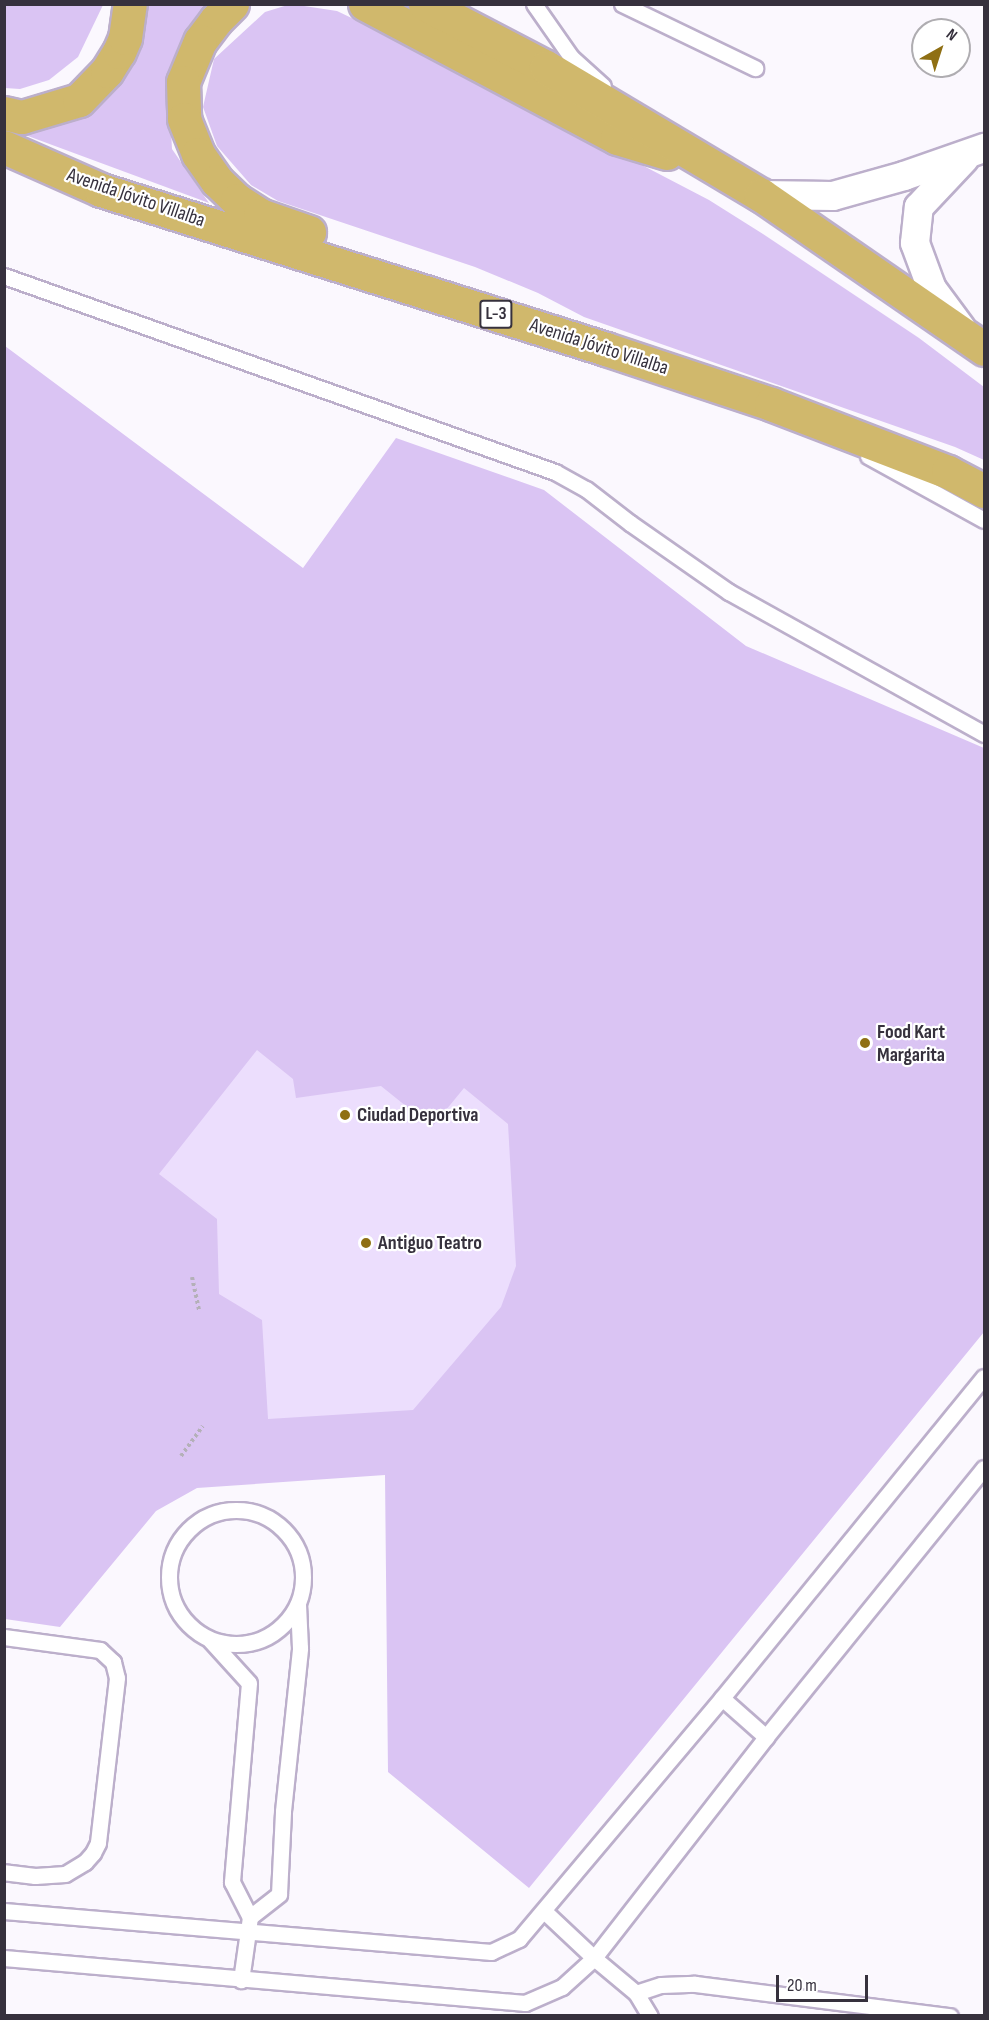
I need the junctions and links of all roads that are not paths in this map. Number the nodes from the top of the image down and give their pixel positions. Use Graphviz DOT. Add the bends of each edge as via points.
graph roads {
  1 [pos="130,4"];
  2 [pos="232,4"];
  3 [pos="365,4"];
  4 [pos="425,4"];
  5 [pos="534,4"];
  6 [pos="626,5"];
  7 [pos="755,68"];
  8 [pos="4,113"];
  9 [pos="647,126"];
  10 [pos="4,147"];
  11 [pos="975,153"];
  12 [pos="706,164"];
  13 [pos="761,195"];
  14 [pos="4,276"];
  15 [pos="975,342"];
  16 [pos="606,349"];
  17 [pos="771,404"];
  18 [pos="984,491"];
  19 [pos="984,520"];
  20 [pos="984,734"];
  21 [pos="984,1377"];
  22 [pos="984,1468"];
  23 [pos="298,1604"];
  24 [pos="4,1637"];
  25 [pos="209,1639"];
  26 [pos="722,1698"];
  27 [pos="766,1737"];
  28 [pos="4,1872"];
  29 [pos="4,1911"];
  30 [pos="544,1911"];
  31 [pos="249,1924"];
  32 [pos="4,1958"];
  33 [pos="594,1958"];
  34 [pos="242,1980"];
  35 [pos="636,1993"];
  36 [pos="650,2016"];
  37 [pos="950,2016"];
  1 -- 8 [label="main road" via="119,52 79,100 22,117"];
  2 -- 16 [label="main road" via="200,41 183,82 184,119 198,154 230,194 260,215 530,306"];
  3 -- 12 [label="main road" via="617,138"];
  4 -- 9 [label="main road" via="546,67"];
  5 -- 9 [label="lane" via="571,57"];
  6 -- 7 [label="lane"];
  9 -- 12 [label="main road"];
  10 -- 16 [label="main road, Avenida Jóvito Villalba / L-3" via="101,190"];
  11 -- 13 [label="street" via="833,196"];
  11 -- 15 [label="street" via="919,207 915,243 932,289"];
  12 -- 13 [label="main road"];
  13 -- 15 [label="main road"];
  14 -- 20 [label="lane" via="555,472 586,489 729,592"];
  16 -- 17 [label="main road, Avenida Jóvito Villalba / L-3"];
  17 -- 18 [label="main road, Avenida Jóvito Villalba / L-3" via="948,472"];
  17 -- 19 [label="lane"];
  21 -- 26 [label="lane"];
  22 -- 27 [label="lane"];
  23 -- 25 [label="lane" via="283,1626 261,1641 235,1645"];
  23 -- 25 [label="lane" via="303,1579 299,1552 284,1530 262,1515 237,1509 211,1514 188,1528 173,1550 168,1576 173,1602 187,1624"];
  23 -- 31 [label="lane" via="300,1648 283,1811 279,1894"];
  24 -- 28 [label="lane" via="100,1650 113,1662 117,1678 98,1843 93,1853 65,1874"];
  25 -- 31 [label="lane" via="249,1683 232,1882"];
  26 -- 27 [label="lane"];
  26 -- 30 [label="lane"];
  27 -- 33 [label="lane"];
  29 -- 31 [label="lane"];
  30 -- 31 [label="lane" via="519,1939 491,1952"];
  30 -- 33 [label="lane"];
  31 -- 34 [label="lane"];
  32 -- 34 [label="lane"];
  33 -- 34 [label="lane" via="562,1987 525,2003"];
  33 -- 35 [label="lane"];
  35 -- 36 [label="lane"];
  35 -- 37 [label="lane" via="661,1985 695,1984"];
}
